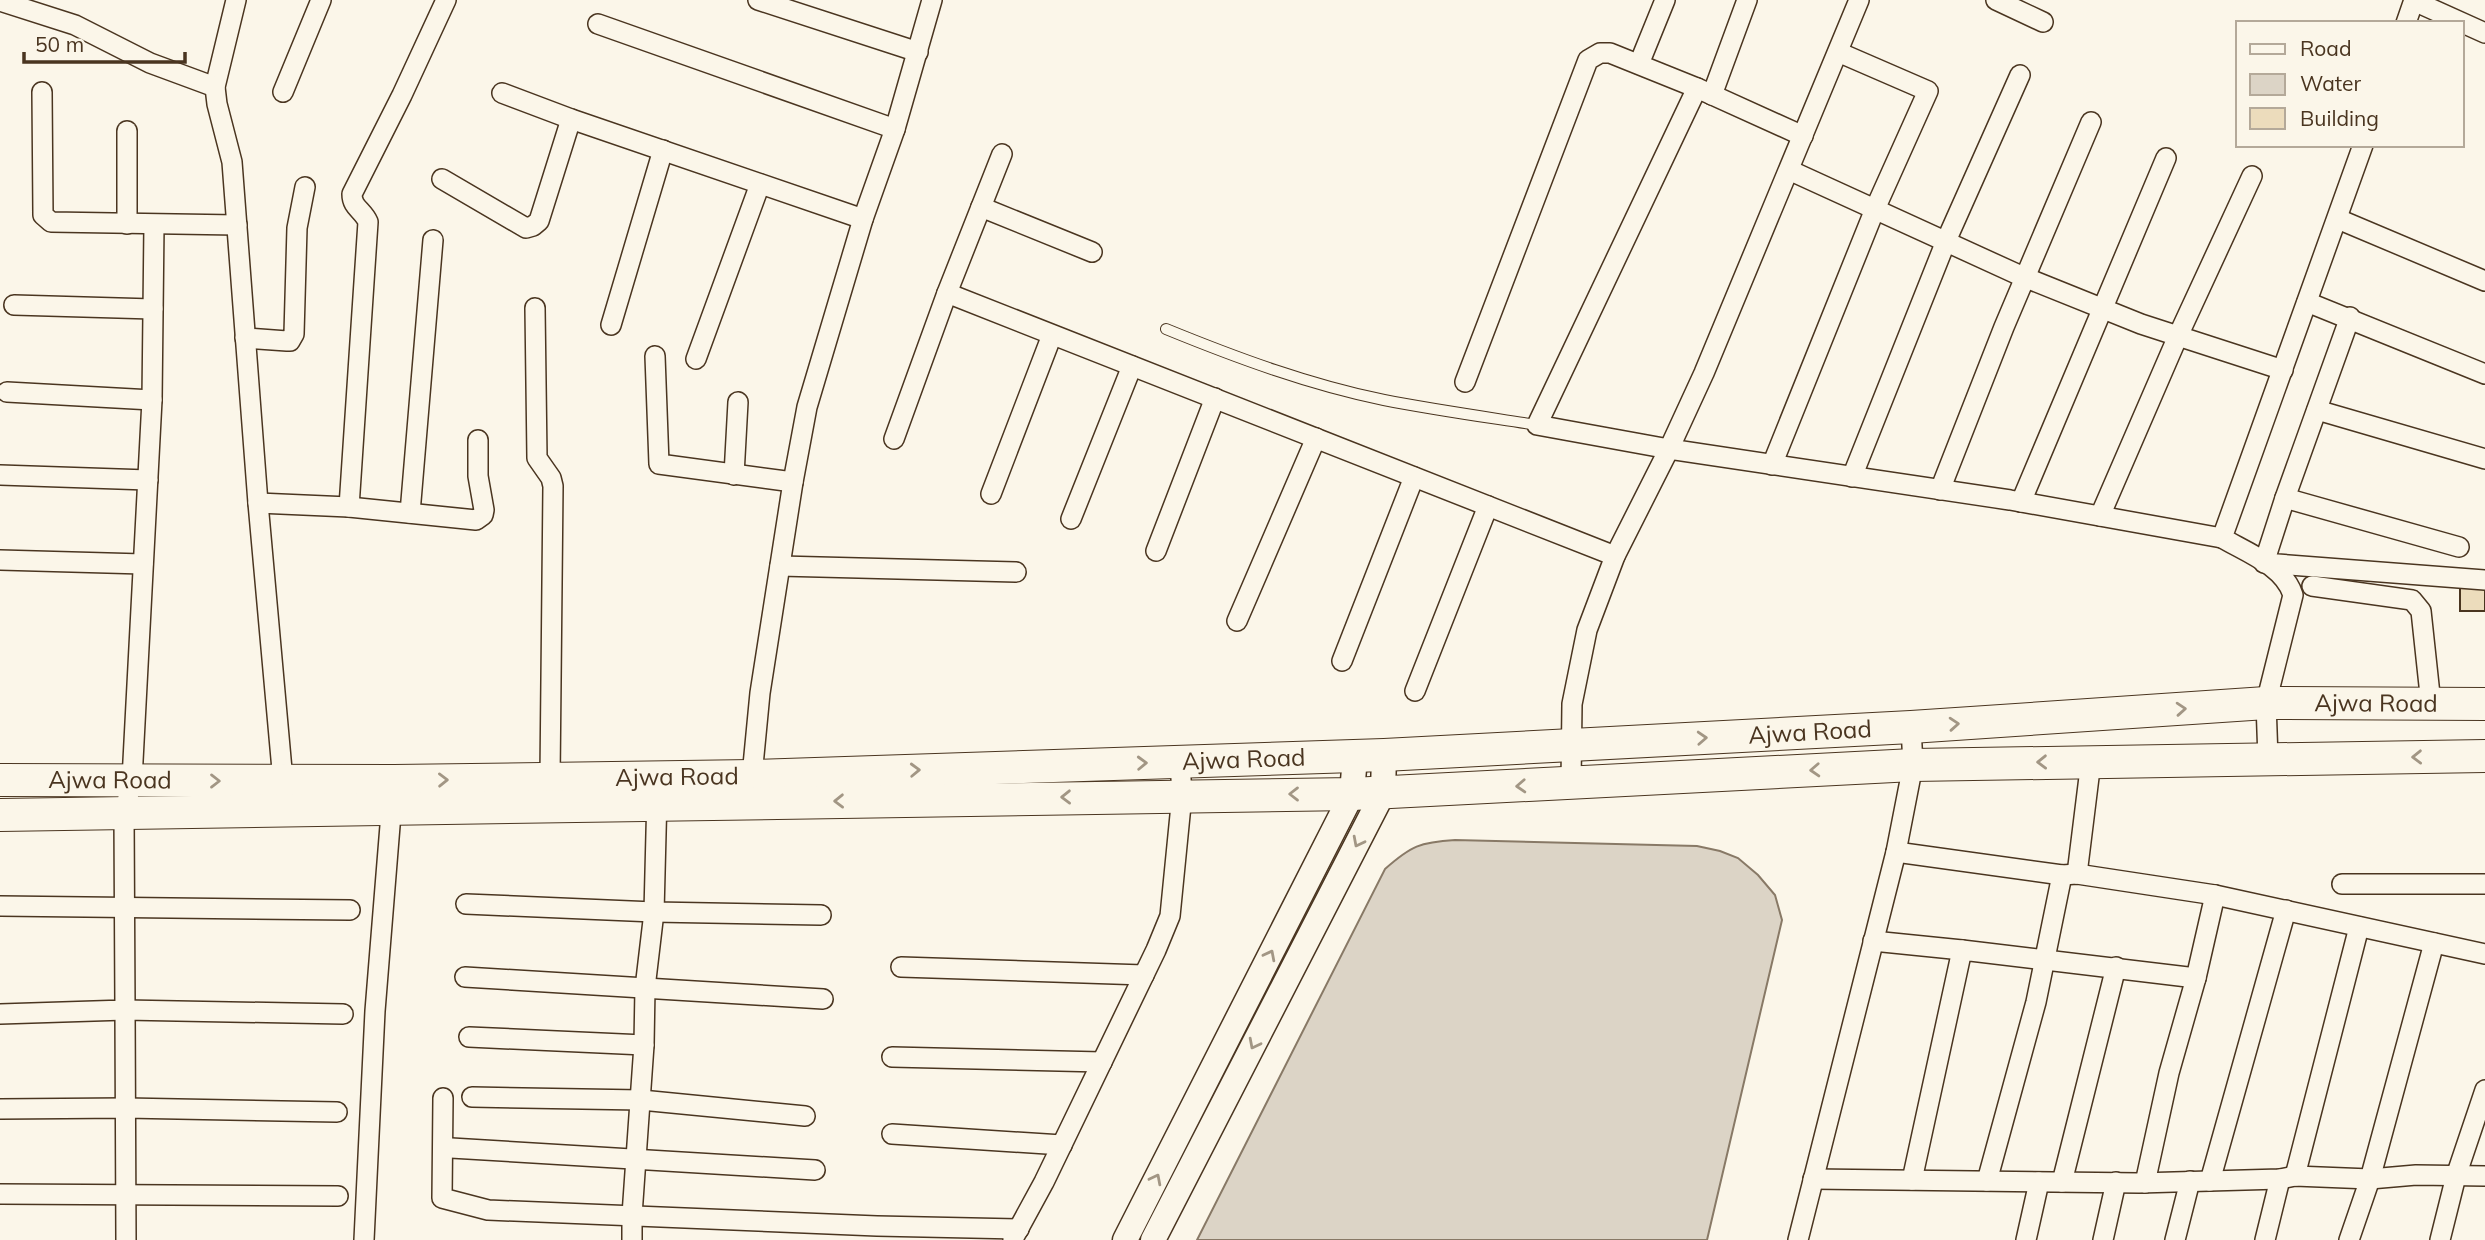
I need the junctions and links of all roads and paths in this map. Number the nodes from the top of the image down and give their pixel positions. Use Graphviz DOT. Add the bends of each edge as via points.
graph roads {
  1 [pos="236,0"];
  2 [pos="321,0"];
  3 [pos="446,0"];
  4 [pos="758,0"];
  5 [pos="932,0"];
  6 [pos="1665,0"];
  7 [pos="1747,0"];
  8 [pos="1859,0"];
  9 [pos="1996,0"];
  10 [pos="0,1"];
  11 [pos="2414,1"];
  12 [pos="2407,21"];
  13 [pos="2458,21"];
  14 [pos="2043,22"];
  15 [pos="598,24"];
  16 [pos="2464,24"];
  17 [pos="2485,33"];
  18 [pos="918,52"];
  19 [pos="1838,52"];
  20 [pos="1639,64"];
  21 [pos="2020,75"];
  22 [pos="215,87"];
  23 [pos="1704,91"];
  24 [pos="42,92"];
  25 [pos="283,92"];
  26 [pos="502,93"];
  27 [pos="571,120"];
  28 [pos="2091,122"];
  29 [pos="895,129"];
  30 [pos="127,131"];
  31 [pos="1803,135"];
  32 [pos="2362,147"];
  33 [pos="663,150"];
  34 [pos="1002,154"];
  35 [pos="2166,158"];
  36 [pos="1788,170"];
  37 [pos="2252,176"];
  38 [pos="442,179"];
  39 [pos="760,184"];
  40 [pos="305,187"];
  41 [pos="981,207"];
  42 [pos="1875,209"];
  43 [pos="863,219"];
  44 [pos="2337,219"];
  45 [pos="127,225"];
  46 [pos="154,225"];
  47 [pos="237,225"];
  48 [pos="433,240"];
  49 [pos="1946,241"];
  50 [pos="1092,252"];
  51 [pos="2027,278"];
  52 [pos="2485,281"];
  53 [pos="947,293"];
  54 [pos="2308,302"];
  55 [pos="14,305"];
  56 [pos="535,308"];
  57 [pos="153,309"];
  58 [pos="2104,309"];
  59 [pos="2350,317"];
  60 [pos="611,325"];
  61 [pos="1166,329"];
  62 [pos="1052,335"];
  63 [pos="2178,336"];
  64 [pos="245,338"];
  65 [pos="655,356"];
  66 [pos="696,359"];
  67 [pos="1132,366"];
  68 [pos="2283,370"];
  69 [pos="2485,374"];
  70 [pos="1465,382"];
  71 [pos="7,392"];
  72 [pos="1215,398"];
  73 [pos="152,400"];
  74 [pos="738,402"];
  75 [pos="2316,410"];
  76 [pos="1537,425"];
  77 [pos="1316,438"];
  78 [pos="894,439"];
  79 [pos="478,440"];
  80 [pos="1669,449"];
  81 [pos="2485,459"];
  82 [pos="1772,465"];
  83 [pos="0,475"];
  84 [pos="734,475"];
  85 [pos="1414,477"];
  86 [pos="1852,477"];
  87 [pos="148,480"];
  88 [pos="793,482"];
  89 [pos="1940,490"];
  90 [pos="991,494"];
  91 [pos="2284,498"];
  92 [pos="2021,502"];
  93 [pos="258,503"];
  94 [pos="1488,506"];
  95 [pos="349,507"];
  96 [pos="410,513"];
  97 [pos="2100,516"];
  98 [pos="1071,519"];
  99 [pos="2222,538"];
  100 [pos="2459,547"];
  101 [pos="1156,551"];
  102 [pos="1615,556"];
  103 [pos="0,559"];
  104 [pos="2264,563"];
  105 [pos="143,564"];
  106 [pos="780,566"];
  107 [pos="1016,572"];
  108 [pos="2485,580"];
  109 [pos="2312,586"];
  110 [pos="1237,621"];
  111 [pos="1342,661"];
  112 [pos="1415,691"];
  113 [pos="2266,704"];
  114 [pos="2431,704"];
  115 [pos="2485,704"];
  116 [pos="1911,727"];
  117 [pos="1570,745"];
  118 [pos="1369,756"];
  119 [pos="2485,756"];
  120 [pos="2268,759"];
  121 [pos="2091,761"];
  122 [pos="1180,762"];
  123 [pos="1913,765"];
  124 [pos="752,776"];
  125 [pos="550,778"];
  126 [pos="0,780"];
  127 [pos="132,780"];
  128 [pos="283,781"];
  129 [pos="1571,783"];
  130 [pos="658,791"];
  131 [pos="1383,793"];
  132 [pos="1352,794"];
  133 [pos="1182,795"];
  134 [pos="393,796"];
  135 [pos="124,815"];
  136 [pos="0,816"];
  137 [pos="1896,852"];
  138 [pos="2070,875"];
  139 [pos="2342,884"];
  140 [pos="2485,884"];
  141 [pos="2216,895"];
  142 [pos="466,904"];
  143 [pos="0,906"];
  144 [pos="125,908"];
  145 [pos="350,910"];
  146 [pos="2286,910"];
  147 [pos="654,912"];
  148 [pos="821,915"];
  149 [pos="2359,927"];
  150 [pos="1873,941"];
  151 [pos="2434,943"];
  152 [pos="1962,950"];
  153 [pos="2485,954"];
  154 [pos="2046,959"];
  155 [pos="901,967"];
  156 [pos="2116,967"];
  157 [pos="1144,975"];
  158 [pos="465,977"];
  159 [pos="2196,978"];
  160 [pos="645,988"];
  161 [pos="823,999"];
  162 [pos="125,1010"];
  163 [pos="0,1014"];
  164 [pos="343,1014"];
  165 [pos="469,1037"];
  166 [pos="645,1045"];
  167 [pos="892,1057"];
  168 [pos="1102,1062"];
  169 [pos="2485,1090"];
  170 [pos="472,1097"];
  171 [pos="443,1098"];
  172 [pos="641,1101"];
  173 [pos="126,1108"];
  174 [pos="0,1109"];
  175 [pos="337,1112"];
  176 [pos="805,1116"];
  177 [pos="892,1134"];
  178 [pos="1062,1145"];
  179 [pos="451,1148"];
  180 [pos="637,1161"];
  181 [pos="815,1170"];
  182 [pos="2456,1176"];
  183 [pos="2485,1176"];
  184 [pos="2288,1177"];
  185 [pos="1813,1179"];
  186 [pos="2370,1179"];
  187 [pos="1912,1180"];
  188 [pos="1987,1181"];
  189 [pos="2190,1181"];
  190 [pos="2210,1181"];
  191 [pos="2039,1182"];
  192 [pos="2062,1182"];
  193 [pos="2116,1182"];
  194 [pos="2145,1182"];
  195 [pos="0,1194"];
  196 [pos="127,1194"];
  197 [pos="338,1196"];
  198 [pos="632,1215"];
  199 [pos="1016,1234"];
  200 [pos="126,1240"];
  201 [pos="364,1240"];
  202 [pos="632,1240"];
  203 [pos="1125,1240"];
  204 [pos="1153,1240"];
  205 [pos="1798,1240"];
  206 [pos="2026,1240"];
  207 [pos="2103,1240"];
  208 [pos="2175,1240"];
  209 [pos="2265,1240"];
  210 [pos="2349,1240"];
  211 [pos="2440,1240"];
  1 -- 22 [label="street"];
  2 -- 25 [label="street"];
  3 -- 95 [label="street" via="352,194 354,205 368,222"];
  4 -- 18 [label="street"];
  5 -- 18 [label="street"];
  6 -- 20 [label="street"];
  7 -- 23 [label="street"];
  8 -- 19 [label="street"];
  9 -- 14 [label="street"];
  10 -- 22 [label="street" via="75,25 150,63"];
  11 -- 12 [label="street"];
  11 -- 13 [label="street"];
  15 -- 29 [label="street"];
  16 -- 17 [label="street"];
  18 -- 29 [label="street"];
  19 -- 31 [label="street"];
  19 -- 42 [label="street" via="1928,90"];
  20 -- 23 [label="street"];
  20 -- 70 [label="street" via="1610,53 1588,60"];
  21 -- 49 [label="street"];
  22 -- 47 [label="street" via="229,143"];
  23 -- 31 [label="street"];
  23 -- 76 [label="street"];
  24 -- 45 [label="street" via="43,215 51,222"];
  26 -- 27 [label="street"];
  27 -- 33 [label="street"];
  27 -- 38 [label="street" via="539,221 533,226 526,228"];
  28 -- 51 [label="street"];
  29 -- 43 [label="street"];
  30 -- 45 [label="street"];
  31 -- 36 [label="street"];
  32 -- 44 [label="street"];
  33 -- 39 [label="street"];
  33 -- 60 [label="street"];
  34 -- 41 [label="street"];
  35 -- 58 [label="street"];
  36 -- 42 [label="street"];
  36 -- 80 [label="street"];
  37 -- 63 [label="street"];
  39 -- 43 [label="street"];
  39 -- 66 [label="street"];
  40 -- 64 [label="street" via="297,228 295,334 287,341"];
  41 -- 50 [label="street"];
  41 -- 53 [label="street"];
  42 -- 49 [label="street"];
  42 -- 82 [label="street"];
  43 -- 88 [label="street" via="807,407"];
  44 -- 52 [label="street"];
  44 -- 54 [label="street"];
  45 -- 46 [label="street"];
  46 -- 47 [label="street"];
  46 -- 57 [label="street"];
  47 -- 64 [label="street"];
  48 -- 96 [label="street"];
  49 -- 51 [label="street"];
  49 -- 86 [label="street"];
  51 -- 58 [label="street"];
  51 -- 89 [label="street"];
  53 -- 62 [label="street"];
  53 -- 78 [label="street"];
  54 -- 59 [label="street"];
  54 -- 68 [label="street"];
  55 -- 57 [label="street"];
  56 -- 125 [label="street" via="537,458 553,486"];
  57 -- 73 [label="street"];
  58 -- 63 [label="street"];
  58 -- 92 [label="street"];
  59 -- 69 [label="street"];
  59 -- 75 [label="street"];
  61 -- 76 [label="lane" via="1293,376 1382,400"];
  62 -- 67 [label="street"];
  62 -- 90 [label="street"];
  63 -- 68 [label="street"];
  63 -- 97 [label="street"];
  64 -- 93 [label="street"];
  65 -- 84 [label="street" via="659,464"];
  67 -- 72 [label="street"];
  67 -- 98 [label="street"];
  68 -- 99 [label="street"];
  71 -- 73 [label="street"];
  72 -- 77 [label="street"];
  72 -- 101 [label="street"];
  73 -- 87 [label="street"];
  74 -- 84 [label="street"];
  75 -- 81 [label="street"];
  75 -- 91 [label="street"];
  76 -- 80 [label="street"];
  77 -- 85 [label="street"];
  77 -- 110 [label="street"];
  79 -- 96 [label="street" via="484,510 480,518"];
  80 -- 82 [label="street"];
  80 -- 102 [label="street"];
  82 -- 86 [label="street"];
  83 -- 87 [label="street"];
  84 -- 88 [label="street"];
  85 -- 94 [label="street"];
  85 -- 111 [label="street"];
  86 -- 89 [label="street"];
  87 -- 105 [label="street"];
  88 -- 106 [label="street"];
  89 -- 92 [label="street"];
  91 -- 100 [label="street"];
  91 -- 104 [label="street"];
  92 -- 97 [label="street"];
  93 -- 95 [label="street"];
  93 -- 128 [label="street"];
  94 -- 102 [label="street"];
  94 -- 112 [label="street"];
  95 -- 96 [label="street"];
  97 -- 99 [label="street"];
  99 -- 104 [label="street"];
  102 -- 117 [label="street" via="1587,630 1572,704"];
  103 -- 105 [label="street"];
  104 -- 108 [label="street"];
  104 -- 113 [label="street" via="2289,583 2293,594"];
  105 -- 127 [label="street"];
  106 -- 107 [label="street"];
  106 -- 124 [label="street"];
  109 -- 114 [label="street" via="2412,600 2421,611"];
  113 -- 114 [label="main road, Ajwa Road"];
  116 -- 113 [label="main road, Ajwa Road, one-way"];
  113 -- 120 [label="street"];
  114 -- 115 [label="main road, Ajwa Road"];
  117 -- 116 [label="main road, Ajwa Road, one-way"];
  116 -- 123 [label="street"];
  117 -- 118 [label="main road, Ajwa Road"];
  117 -- 129 [label="street"];
  118 -- 122 [label="main road, Ajwa Road"];
  118 -- 131 [label="street"];
  118 -- 132 [label="street"];
  119 -- 120 [label="main road, Ajwa Road, one-way"];
  120 -- 121 [label="main road, Ajwa Road"];
  121 -- 123 [label="main road, Ajwa Road, one-way"];
  121 -- 138 [label="street"];
  124 -- 122 [label="main road, Ajwa Road, one-way"];
  122 -- 133 [label="street"];
  123 -- 129 [label="main road, Ajwa Road, one-way"];
  123 -- 137 [label="street"];
  124 -- 130 [label="main road, Ajwa Road"];
  125 -- 130 [label="main road, Ajwa Road"];
  134 -- 125 [label="main road, Ajwa Road, one-way"];
  126 -- 127 [label="main road, Ajwa Road"];
  127 -- 128 [label="main road, Ajwa Road, one-way"];
  127 -- 135 [label="street"];
  128 -- 134 [label="main road, Ajwa Road"];
  129 -- 131 [label="main road, Ajwa Road, one-way"];
  133 -- 130 [label="main road, Ajwa Road, one-way"];
  130 -- 134 [label="main road, Ajwa Road"];
  130 -- 147 [label="street"];
  131 -- 132 [label="main road, Ajwa Road"];
  131 -- 204 [label="street, one-way"];
  132 -- 133 [label="main road, Ajwa Road, one-way"];
  203 -- 132 [label="street, one-way"];
  133 -- 157 [label="street" via="1170,916"];
  134 -- 135 [label="main road, Ajwa Road"];
  134 -- 201 [label="street" via="375,1011"];
  135 -- 136 [label="main road, Ajwa Road"];
  135 -- 144 [label="street"];
  137 -- 138 [label="street"];
  137 -- 150 [label="street"];
  138 -- 141 [label="street"];
  138 -- 154 [label="street"];
  139 -- 140 [label="street"];
  141 -- 146 [label="street"];
  141 -- 159 [label="street"];
  142 -- 147 [label="street"];
  143 -- 144 [label="street"];
  144 -- 145 [label="street"];
  144 -- 162 [label="street"];
  146 -- 149 [label="street"];
  146 -- 190 [label="street"];
  147 -- 148 [label="street"];
  147 -- 160 [label="street"];
  149 -- 151 [label="street"];
  149 -- 184 [label="street"];
  150 -- 152 [label="street"];
  150 -- 185 [label="street"];
  151 -- 153 [label="street"];
  151 -- 186 [label="street"];
  152 -- 154 [label="street"];
  152 -- 187 [label="street"];
  154 -- 156 [label="street"];
  154 -- 188 [label="street"];
  155 -- 157 [label="street"];
  156 -- 159 [label="street"];
  156 -- 192 [label="street"];
  157 -- 168 [label="street"];
  158 -- 160 [label="street"];
  159 -- 194 [label="street"];
  160 -- 161 [label="street"];
  160 -- 166 [label="street"];
  162 -- 163 [label="street"];
  162 -- 164 [label="street"];
  162 -- 173 [label="street"];
  165 -- 166 [label="street"];
  166 -- 172 [label="street"];
  167 -- 168 [label="street"];
  168 -- 178 [label="street"];
  169 -- 182 [label="street"];
  170 -- 172 [label="street"];
  171 -- 198 [label="street" via="442,1198 488,1210"];
  172 -- 176 [label="street"];
  172 -- 180 [label="street"];
  173 -- 174 [label="street"];
  173 -- 175 [label="street"];
  173 -- 196 [label="street"];
  177 -- 178 [label="street"];
  178 -- 199 [label="street"];
  179 -- 180 [label="street"];
  180 -- 181 [label="street"];
  180 -- 198 [label="street"];
  182 -- 183 [label="street"];
  182 -- 186 [label="street"];
  182 -- 211 [label="street"];
  184 -- 186 [label="street"];
  184 -- 190 [label="street"];
  184 -- 209 [label="street"];
  185 -- 187 [label="street"];
  185 -- 205 [label="street"];
  186 -- 210 [label="street"];
  187 -- 188 [label="street"];
  188 -- 191 [label="street"];
  189 -- 190 [label="street"];
  189 -- 194 [label="street"];
  189 -- 208 [label="street"];
  191 -- 192 [label="street"];
  191 -- 206 [label="street"];
  192 -- 193 [label="street"];
  193 -- 194 [label="street"];
  193 -- 207 [label="street"];
  195 -- 196 [label="street"];
  196 -- 197 [label="street"];
  196 -- 200 [label="street"];
  198 -- 199 [label="street"];
  198 -- 202 [label="street"];
}
